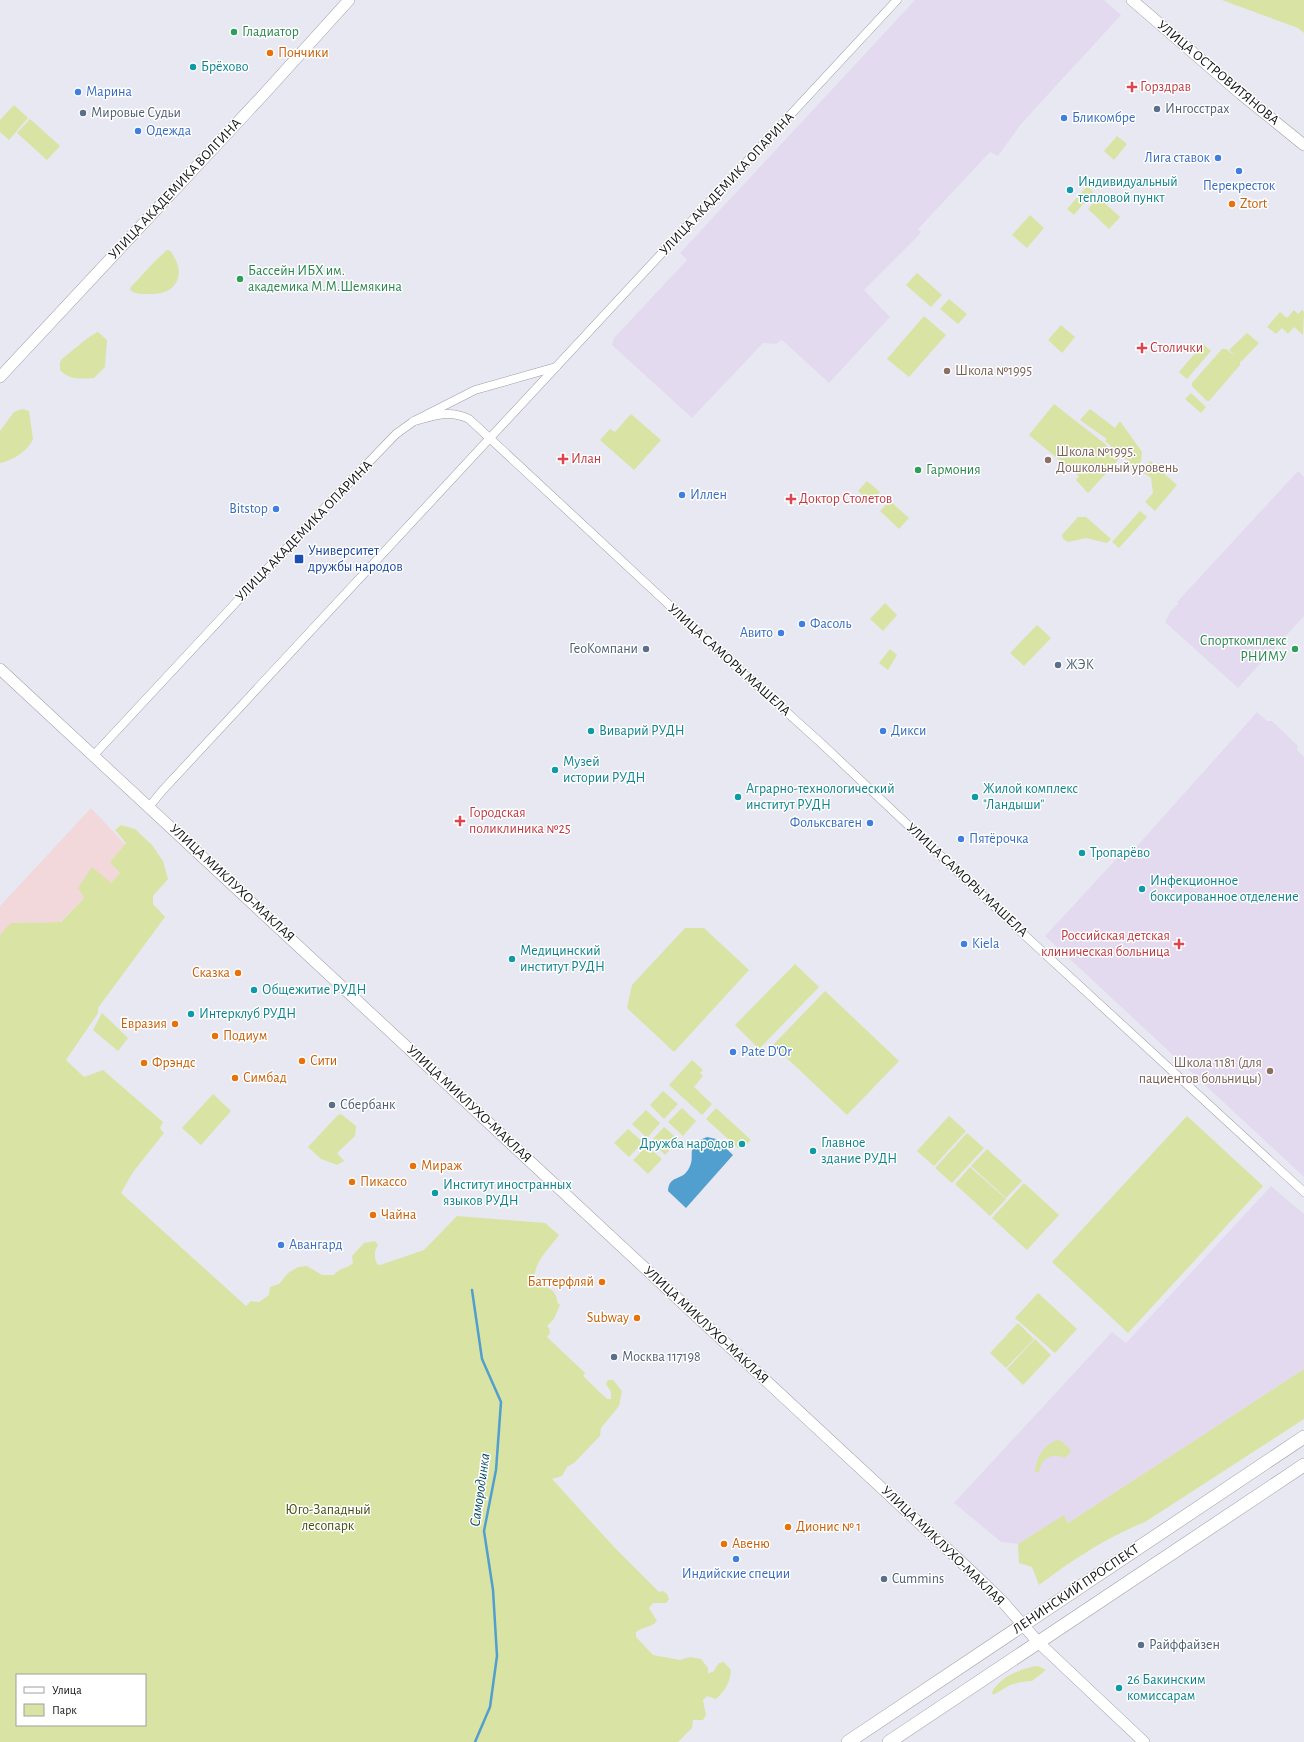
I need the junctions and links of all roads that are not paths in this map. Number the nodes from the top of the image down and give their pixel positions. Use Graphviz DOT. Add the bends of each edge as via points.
graph roads {
  1 [pos="349,0"];
  2 [pos="897,0"];
  3 [pos="1132,0"];
  4 [pos="1304,145"];
  5 [pos="556,366"];
  6 [pos="0,377"];
  7 [pos="414,421"];
  8 [pos="489,438"];
  9 [pos="0,669"];
  10 [pos="93,756"];
  11 [pos="149,807"];
  12 [pos="1304,1192"];
  13 [pos="1304,1437"];
  14 [pos="1304,1465"];
  15 [pos="1022,1624"];
  16 [pos="1038,1642"];
  17 [pos="848,1742"];
  18 [pos="889,1742"];
  19 [pos="1144,1742"];
  1 -- 6 [label="main road, УЛИЦА АКАДЕМИКА ВОЛГИНА"];
  2 -- 5 [label="street, УЛИЦА АКАДЕМИКА ОПАРИНА"];
  3 -- 4 [label="main road, УЛИЦА ОСТРОВИТЯНОВА"];
  5 -- 7 [label="street, УЛИЦА АКАДЕМИКА ОПАРИНА" via="475,390"];
  5 -- 8 [label="street, УЛИЦА АКАДЕМИКА ОПАРИНА"];
  7 -- 8 [label="street, УЛИЦА САМОРЫ МАШЕЛА" via="449,413 459,414 469,419"];
  7 -- 10 [label="street, УЛИЦА АКАДЕМИКА ОПАРИНА" via="396,434 310,523"];
  8 -- 11 [label="street, УЛИЦА АКАДЕМИКА ОПАРИНА"];
  8 -- 12 [label="street, УЛИЦА САМОРЫ МАШЕЛА"];
  9 -- 10 [label="main road, УЛИЦА МИКЛУХО-МАКЛАЯ"];
  10 -- 11 [label="main road, УЛИЦА МИКЛУХО-МАКЛАЯ"];
  11 -- 15 [label="main road, УЛИЦА МИКЛУХО-МАКЛАЯ" via="972,1572"];
  13 -- 15 [label="main road, ЛЕНИНСКИЙ ПРОСПЕКТ"];
  14 -- 16 [label="main road, ЛЕНИНСКИЙ ПРОСПЕКТ"];
  15 -- 16 [label="main road, УЛИЦА МИКЛУХО-МАКЛАЯ"];
  15 -- 17 [label="main road, ЛЕНИНСКИЙ ПРОСПЕКТ"];
  16 -- 18 [label="main road, ЛЕНИНСКИЙ ПРОСПЕКТ"];
  16 -- 19 [label="main road, УЛИЦА МИКЛУХО-МАКЛАЯ"];
}
